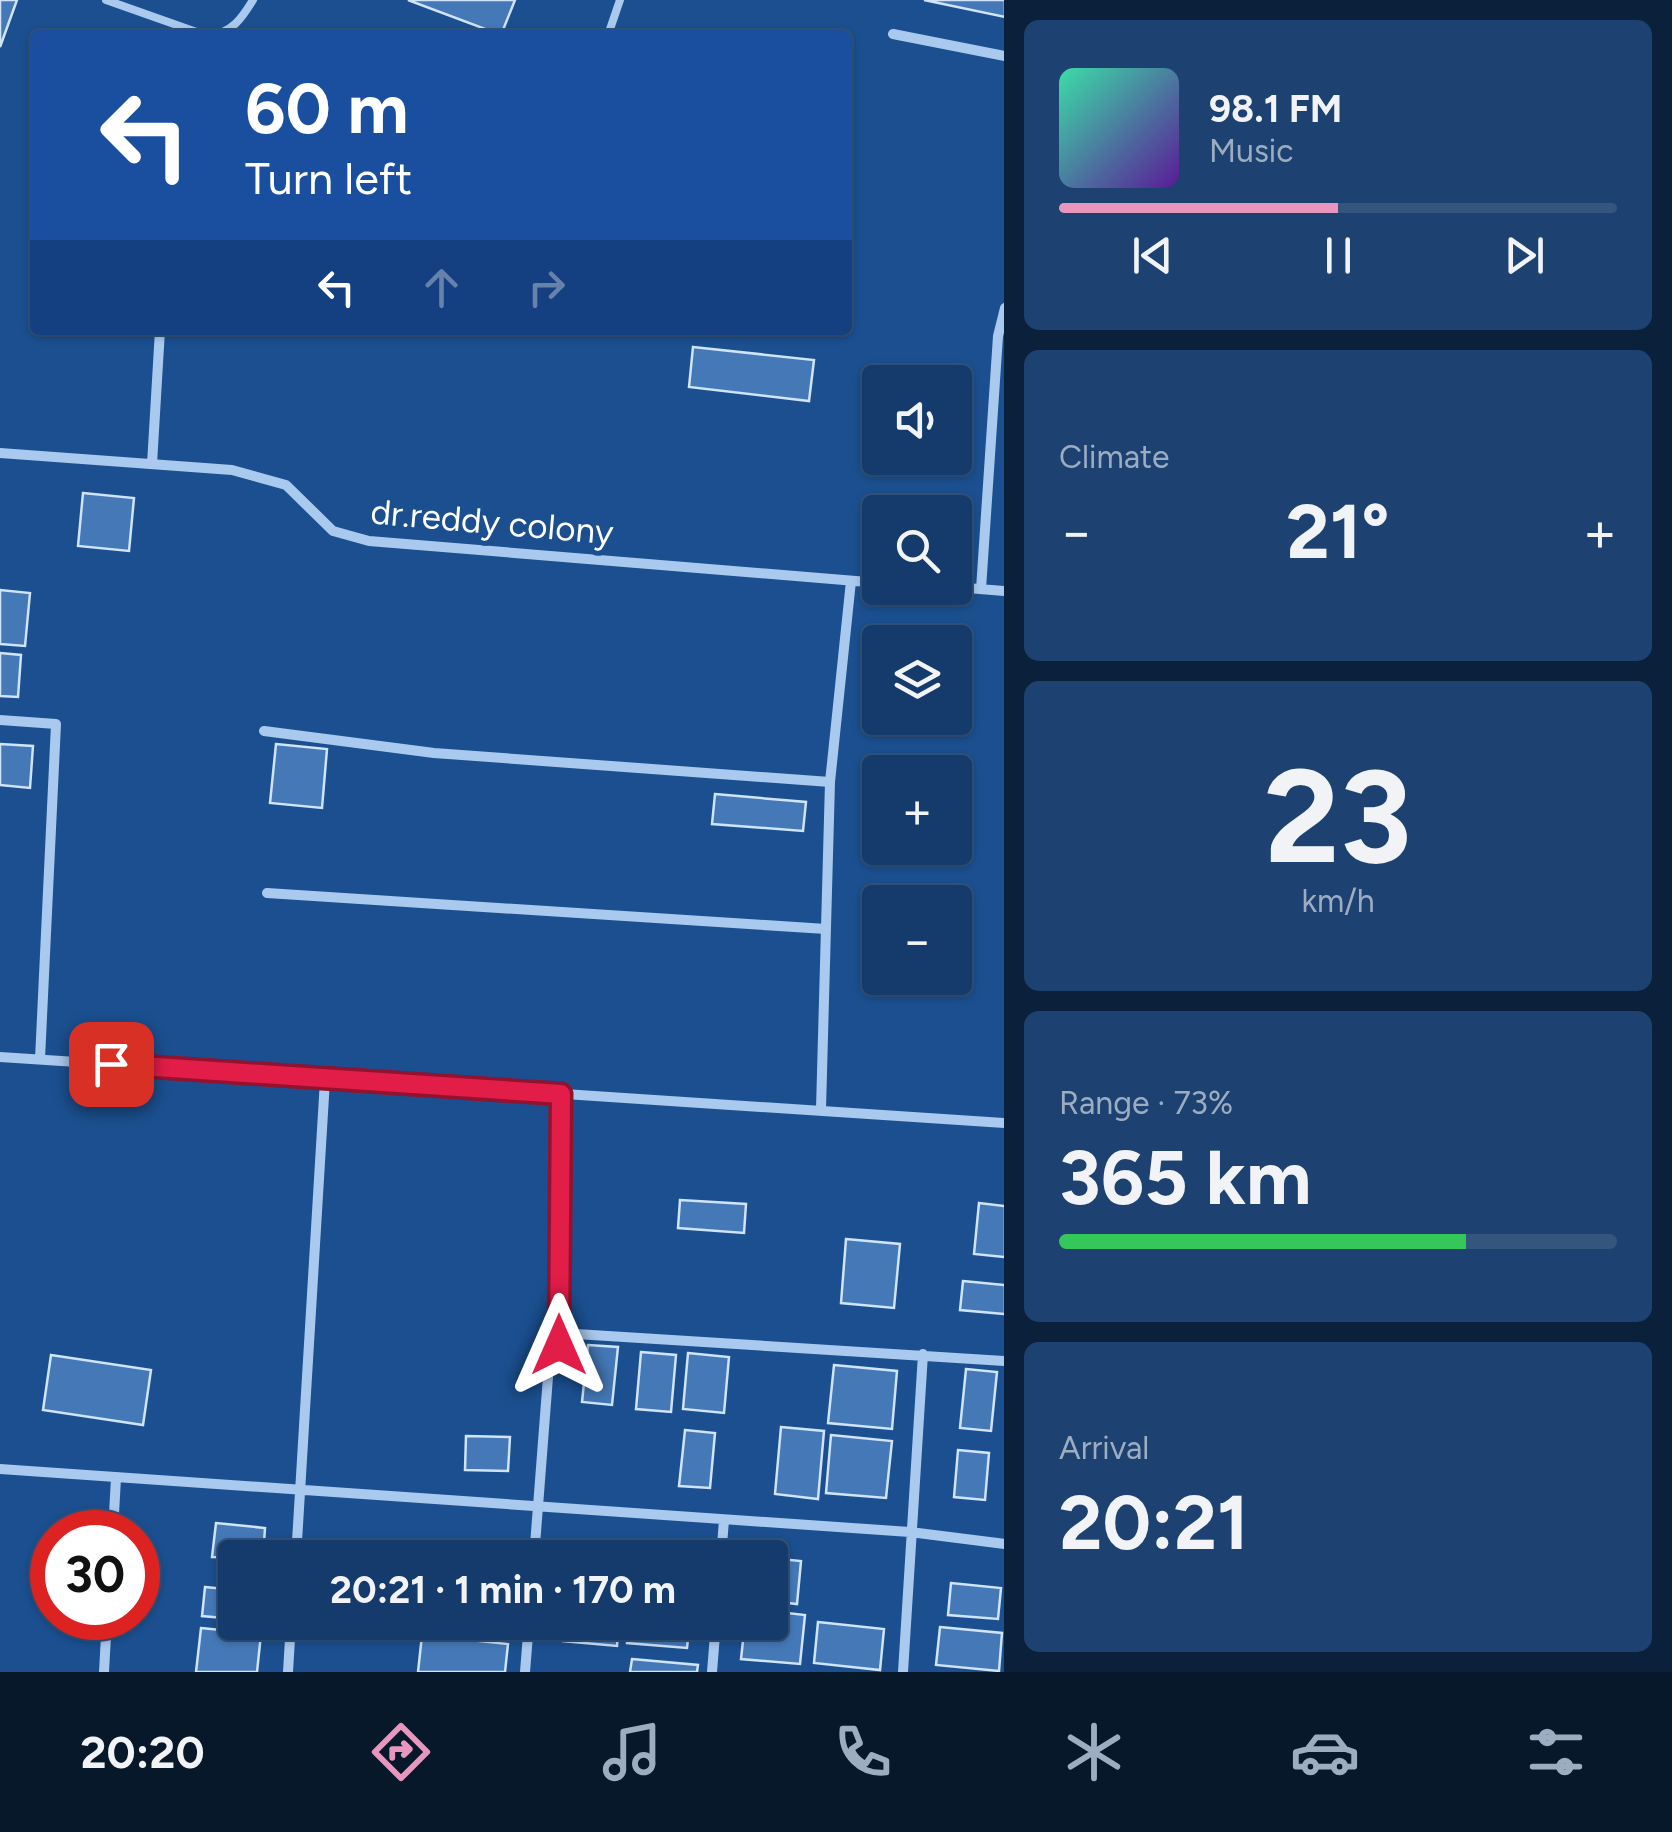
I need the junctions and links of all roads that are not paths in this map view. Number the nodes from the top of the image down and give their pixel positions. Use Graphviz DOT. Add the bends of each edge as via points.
graph roads {
  1 [pos="106,0"];
  2 [pos="252,0"];
  3 [pos="620,0"];
  4 [pos="193,30"];
  5 [pos="228,30"];
  6 [pos="610,30"];
  7 [pos="893,34"];
  8 [pos="1004,56"];
  9 [pos="1004,308"];
  10 [pos="160,335"];
  11 [pos="0,453"];
  12 [pos="152,464"];
  13 [pos="851,582"];
  14 [pos="862,582"];
  15 [pos="972,588"];
  16 [pos="981,588"];
  17 [pos="1004,591"];
  18 [pos="0,720"];
  19 [pos="264,731"];
  20 [pos="830,782"];
  21 [pos="267,893"];
  22 [pos="826,930"];
  23 [pos="0,1057"];
  24 [pos="40,1059"];
  25 [pos="325,1080"];
  26 [pos="561,1094"];
  27 [pos="821,1108"];
  28 [pos="1004,1123"];
  29 [pos="559,1345"];
  30 [pos="923,1354"];
  31 [pos="1004,1360"];
  32 [pos="0,1470"];
  33 [pos="116,1478"];
  34 [pos="300,1490"];
  35 [pos="538,1507"];
  36 [pos="114,1510"];
  37 [pos="724,1520"];
  38 [pos="910,1532"];
  39 [pos="297,1540"];
  40 [pos="535,1540"];
  41 [pos="722,1540"];
  42 [pos="1004,1544"];
  43 [pos="106,1640"];
  44 [pos="291,1640"];
  45 [pos="528,1640"];
  46 [pos="715,1640"];
  47 [pos="104,1672"];
  48 [pos="288,1672"];
  49 [pos="525,1672"];
  50 [pos="712,1672"];
  51 [pos="903,1672"];
  1 -- 4 [label="lane"];
  2 -- 5 [label="lane"];
  3 -- 6 [label="lane"];
  7 -- 8 [label="street"];
  9 -- 16 [label="street"];
  10 -- 12 [label="street"];
  11 -- 12 [label="street, dr.reddy colony"];
  12 -- 13 [label="street, dr.reddy colony" via="232,470 286,485 333,531 369,541"];
  13 -- 14 [label="street, dr.reddy colony"];
  13 -- 20 [label="street"];
  15 -- 16 [label="street"];
  16 -- 17 [label="street"];
  18 -- 24 [label="street" via="56,724"];
  19 -- 20 [label="street" via="434,753"];
  20 -- 22 [label="street"];
  21 -- 22 [label="street"];
  22 -- 27 [label="street"];
  23 -- 24 [label="street"];
  24 -- 25 [label="street"];
  25 -- 26 [label="street"];
  25 -- 34 [label="street"];
  26 -- 27 [label="street"];
  26 -- 29 [label="street"];
  27 -- 28 [label="street"];
  29 -- 30 [label="street" via="576,1334"];
  29 -- 35 [label="street" via="548,1364"];
  30 -- 31 [label="street"];
  30 -- 38 [label="street"];
  32 -- 33 [label="street"];
  33 -- 34 [label="street"];
  33 -- 36 [label="street"];
  34 -- 35 [label="street"];
  34 -- 39 [label="street"];
  35 -- 37 [label="street"];
  35 -- 40 [label="street"];
  37 -- 38 [label="street"];
  37 -- 41 [label="street"];
  38 -- 42 [label="street"];
  38 -- 51 [label="street"];
  43 -- 47 [label="street"];
  44 -- 48 [label="street"];
  45 -- 49 [label="street"];
  46 -- 50 [label="street"];
}
